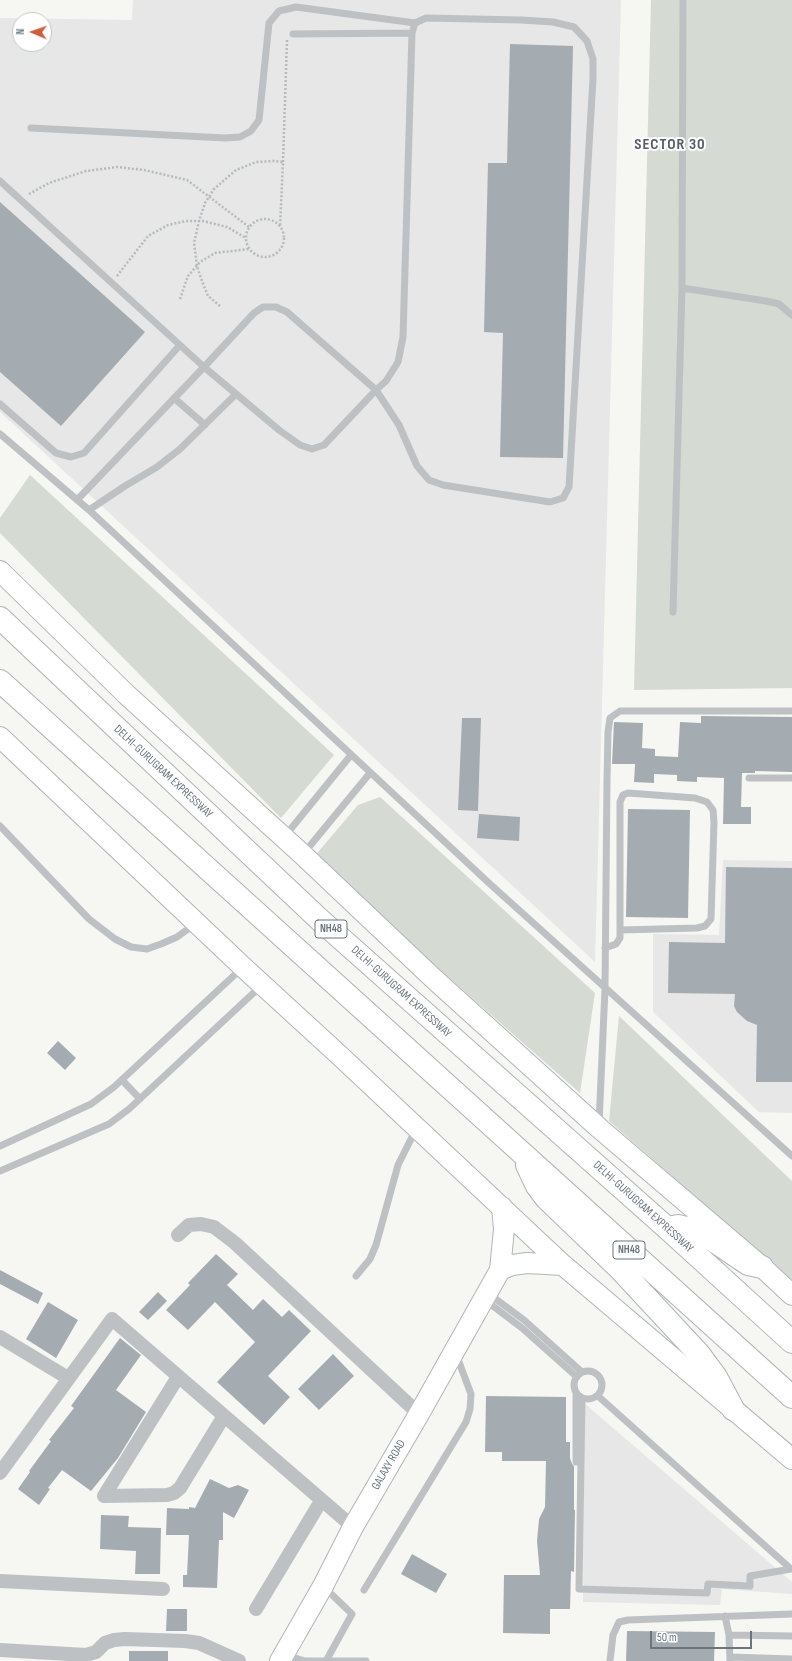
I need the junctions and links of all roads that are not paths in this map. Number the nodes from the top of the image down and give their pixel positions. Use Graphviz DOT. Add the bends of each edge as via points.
graph roads {
  1 [pos="683,0"];
  2 [pos="416,23"];
  3 [pos="412,33"];
  4 [pos="293,34"];
  5 [pos="32,128"];
  6 [pos="0,181"];
  7 [pos="682,288"];
  8 [pos="792,315"];
  9 [pos="180,345"];
  10 [pos="204,367"];
  11 [pos="376,390"];
  12 [pos="236,394"];
  13 [pos="174,398"];
  14 [pos="0,404"];
  15 [pos="204,425"];
  16 [pos="0,434"];
  17 [pos="77,500"];
  18 [pos="89,510"];
  19 [pos="0,571"];
  20 [pos="673,612"];
  21 [pos="1,617"];
  22 [pos="0,681"];
  23 [pos="792,710"];
  24 [pos="0,737"];
  25 [pos="351,755"];
  26 [pos="370,773"];
  27 [pos="749,778"];
  28 [pos="792,778"];
  29 [pos="0,826"];
  30 [pos="284,838"];
  31 [pos="302,855"];
  32 [pos="197,922"];
  33 [pos="620,930"];
  34 [pos="605,948"];
  35 [pos="243,967"];
  36 [pos="262,985"];
  37 [pos="605,989"];
  38 [pos="122,1080"];
  39 [pos="140,1099"];
  40 [pos="417,1127"];
  41 [pos="599,1128"];
  42 [pos="0,1146"];
  43 [pos="522,1154"];
  44 [pos="792,1156"];
  45 [pos="0,1171"];
  46 [pos="502,1208"];
  47 [pos="667,1228"];
  48 [pos="178,1235"];
  49 [pos="563,1265"];
  50 [pos="762,1267"];
  51 [pos="500,1270"];
  52 [pos="356,1276"];
  53 [pos="792,1295"];
  54 [pos="486,1296"];
  55 [pos="0,1337"];
  56 [pos="792,1342"];
  57 [pos="455,1350"];
  58 [pos="579,1374"];
  59 [pos="178,1377"];
  60 [pos="68,1378"];
  61 [pos="579,1396"];
  62 [pos="598,1396"];
  63 [pos="792,1397"];
  64 [pos="733,1408"];
  65 [pos="419,1414"];
  66 [pos="224,1416"];
  67 [pos="792,1459"];
  68 [pos="576,1462"];
  69 [pos="0,1473"];
  70 [pos="321,1501"];
  71 [pos="353,1527"];
  72 [pos="0,1580"];
  73 [pos="323,1586"];
  74 [pos="162,1589"];
  75 [pos="364,1590"];
  76 [pos="256,1608"];
  77 [pos="792,1614"];
  78 [pos="725,1616"];
  79 [pos="729,1635"];
  80 [pos="792,1636"];
  81 [pos="0,1650"];
  82 [pos="282,1658"];
  83 [pos="730,1659"];
  84 [pos="792,1659"];
  85 [pos="239,1661"];
  86 [pos="305,1661"];
  87 [pos="326,1661"];
  88 [pos="366,1661"];
  89 [pos="610,1661"];
  1 -- 7 [label="lane"];
  2 -- 3 [label="lane"];
  2 -- 5 [label="lane" via="296,7 279,11 269,23 259,120 251,131 240,137"];
  2 -- 11 [label="lane" via="426,18 553,22 574,27 587,41 593,59 569,487 563,498 550,502 443,485 429,480 417,466 399,425"];
  3 -- 4 [label="lane"];
  3 -- 11 [label="lane" via="403,337 398,362 386,381"];
  6 -- 9 [label="lane"];
  7 -- 8 [label="lane" via="766,300 778,304"];
  7 -- 20 [label="lane"];
  9 -- 10 [label="lane"];
  9 -- 14 [label="lane" via="84,453 71,458 56,453"];
  10 -- 11 [label="lane" via="254,313 264,306 276,307 287,312"];
  10 -- 12 [label="lane"];
  10 -- 13 [label="lane"];
  11 -- 12 [label="lane" via="324,445 312,449 300,445"];
  12 -- 15 [label="lane"];
  13 -- 15 [label="lane"];
  13 -- 17 [label="lane"];
  15 -- 18 [label="lane" via="157,467"];
  16 -- 17 [label="lane"];
  17 -- 18 [label="lane"];
  18 -- 25 [label="lane"];
  19 -- 30 [label="main road" via="127,695"];
  21 -- 47 [label="highway, DELHI-GURUGRAM EXPRESSWAY / NH48" via="319,920"];
  22 -- 43 [label="highway, NH48"];
  23 -- 34 [label="lane" via="620,711 610,718"];
  24 -- 32 [label="main road"];
  25 -- 26 [label="lane"];
  25 -- 30 [label="lane"];
  26 -- 31 [label="lane"];
  26 -- 37 [label="lane"];
  27 -- 28 [label="lane"];
  29 -- 32 [label="lane" via="89,919 115,939 131,947 147,949 161,944 177,937"];
  30 -- 31 [label="main road"];
  31 -- 41 [label="main road"];
  32 -- 35 [label="main road"];
  33 -- 33 [label="lane" via="620,802 623,796 628,793 695,798 706,802 713,810 714,822 711,919 705,926 697,928"];
  33 -- 34 [label="lane" via="620,938 616,944"];
  34 -- 37 [label="lane"];
  35 -- 36 [label="main road"];
  35 -- 38 [label="lane"];
  36 -- 39 [label="lane"];
  36 -- 40 [label="main road"];
  37 -- 41 [label="lane"];
  37 -- 44 [label="lane"];
  38 -- 39 [label="lane"];
  38 -- 42 [label="lane" via="91,1104"];
  39 -- 45 [label="lane" via="109,1124"];
  40 -- 46 [label="main road"];
  40 -- 52 [label="lane" via="398,1165 376,1245 370,1259"];
  41 -- 50 [label="main road"];
  43 -- 63 [label="highway, NH48"];
  43 -- 64 [label="highway" via="537,1186 546,1198 620,1268 698,1354 716,1377"];
  46 -- 49 [label="main road"];
  46 -- 51 [label="main road, GALAXY ROAD" via="504,1228"];
  47 -- 50 [label="highway" via="678,1226 699,1231 748,1264"];
  47 -- 56 [label="highway, DELHI-GURUGRAM EXPRESSWAY / NH48"];
  48 -- 65 [label="street" via="188,1225 214,1227 235,1243"];
  49 -- 51 [label="main road" via="527,1263"];
  49 -- 64 [label="main road"];
  50 -- 53 [label="main road"];
  51 -- 54 [label="main road, GALAXY ROAD"];
  54 -- 57 [label="main road, GALAXY ROAD"];
  54 -- 58 [label="lane" via="524,1320"];
  55 -- 60 [label="street"];
  57 -- 65 [label="main road, GALAXY ROAD"];
  57 -- 75 [label="lane" via="471,1394 466,1422"];
  58 -- 61 [label="lane" via="574,1384"];
  58 -- 62 [label="lane" via="592,1371 600,1377 602,1387"];
  59 -- 60 [label="street" via="112,1319"];
  59 -- 66 [label="street"];
  59 -- 66 [label="street" via="104,1496 174,1493 180,1488"];
  60 -- 69 [label="street"];
  61 -- 62 [label="lane" via="590,1400"];
  61 -- 62 [label="lane" via="579,1589 707,1593 708,1584 750,1586 750,1576 790,1569"];
  61 -- 68 [label="lane"];
  64 -- 67 [label="main road"];
  65 -- 71 [label="main road, GALAXY ROAD"];
  66 -- 70 [label="street"];
  70 -- 71 [label="street"];
  70 -- 76 [label="street"];
  71 -- 73 [label="main road, GALAXY ROAD"];
  72 -- 74 [label="street"];
  73 -- 82 [label="main road, GALAXY ROAD"];
  73 -- 87 [label="lane" via="352,1614"];
  77 -- 78 [label="lane"];
  78 -- 79 [label="lane"];
  78 -- 89 [label="lane" via="619,1622 613,1635"];
  79 -- 80 [label="lane"];
  79 -- 83 [label="lane"];
  81 -- 85 [label="street" via="86,1655 96,1652 105,1643 114,1640 185,1641 199,1643"];
  82 -- 86 [label="lane"];
  83 -- 84 [label="lane"];
  86 -- 87 [label="lane"];
  87 -- 88 [label="lane"];
}
